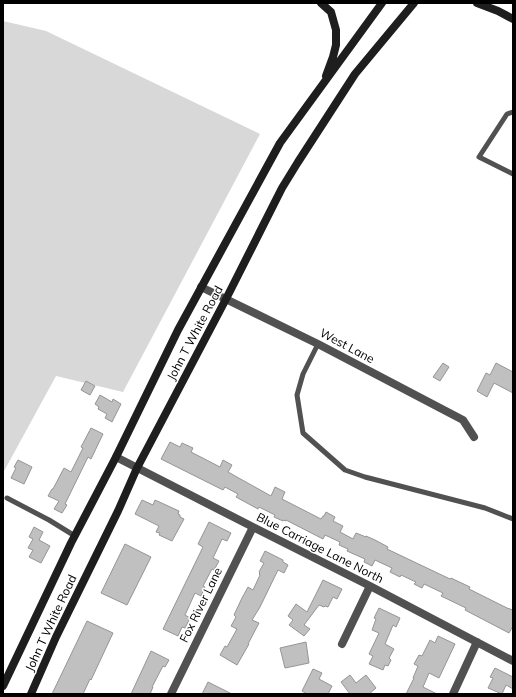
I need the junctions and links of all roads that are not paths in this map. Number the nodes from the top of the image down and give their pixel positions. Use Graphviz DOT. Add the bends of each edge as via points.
graph roads {
  1 [pos="322,3"];
  2 [pos="382,3"];
  3 [pos="414,3"];
  4 [pos="477,3"];
  5 [pos="513,19"];
  6 [pos="322,86"];
  7 [pos="513,112"];
  8 [pos="513,174"];
  9 [pos="201,288"];
  10 [pos="226,299"];
  11 [pos="318,344"];
  12 [pos="474,437"];
  13 [pos="116,457"];
  14 [pos="137,468"];
  15 [pos="7,498"];
  16 [pos="513,519"];
  17 [pos="253,527"];
  18 [pos="75,536"];
  19 [pos="370,586"];
  20 [pos="477,642"];
  21 [pos="342,644"];
  22 [pos="513,661"];
  23 [pos="3,686"];
  24 [pos="31,694"];
  25 [pos="171,694"];
  26 [pos="454,694"];
  1 -- 6 [label="main road" via="331,12 336,30 333,57"];
  2 -- 6 [label="main road, John T White Road"];
  3 -- 10 [label="main road, John T White Road" via="355,74 302,155 282,188"];
  4 -- 5 [label="main road"];
  6 -- 9 [label="main road, John T White Road" via="280,143"];
  7 -- 8 [label="lane" via="507,114 479,157"];
  9 -- 10 [label="street, West Lane"];
  9 -- 13 [label="main road, John T White Road"];
  10 -- 11 [label="street, West Lane"];
  10 -- 14 [label="main road, John T White Road"];
  11 -- 12 [label="street, West Lane" via="463,420"];
  11 -- 16 [label="lane" via="297,395 303,433 345,470 485,508"];
  13 -- 14 [label="street, Blue Carriage Lane North"];
  13 -- 18 [label="main road, John T White Road"];
  14 -- 17 [label="street, Blue Carriage Lane North"];
  14 -- 24 [label="main road, John T White Road"];
  15 -- 18 [label="lane"];
  17 -- 19 [label="street, Blue Carriage Lane North"];
  17 -- 25 [label="street, Fox River Lane"];
  18 -- 23 [label="main road, John T White Road"];
  19 -- 20 [label="street, Blue Carriage Lane North"];
  19 -- 21 [label="street"];
  20 -- 22 [label="street, Blue Carriage Lane North"];
  20 -- 26 [label="street"];
}
